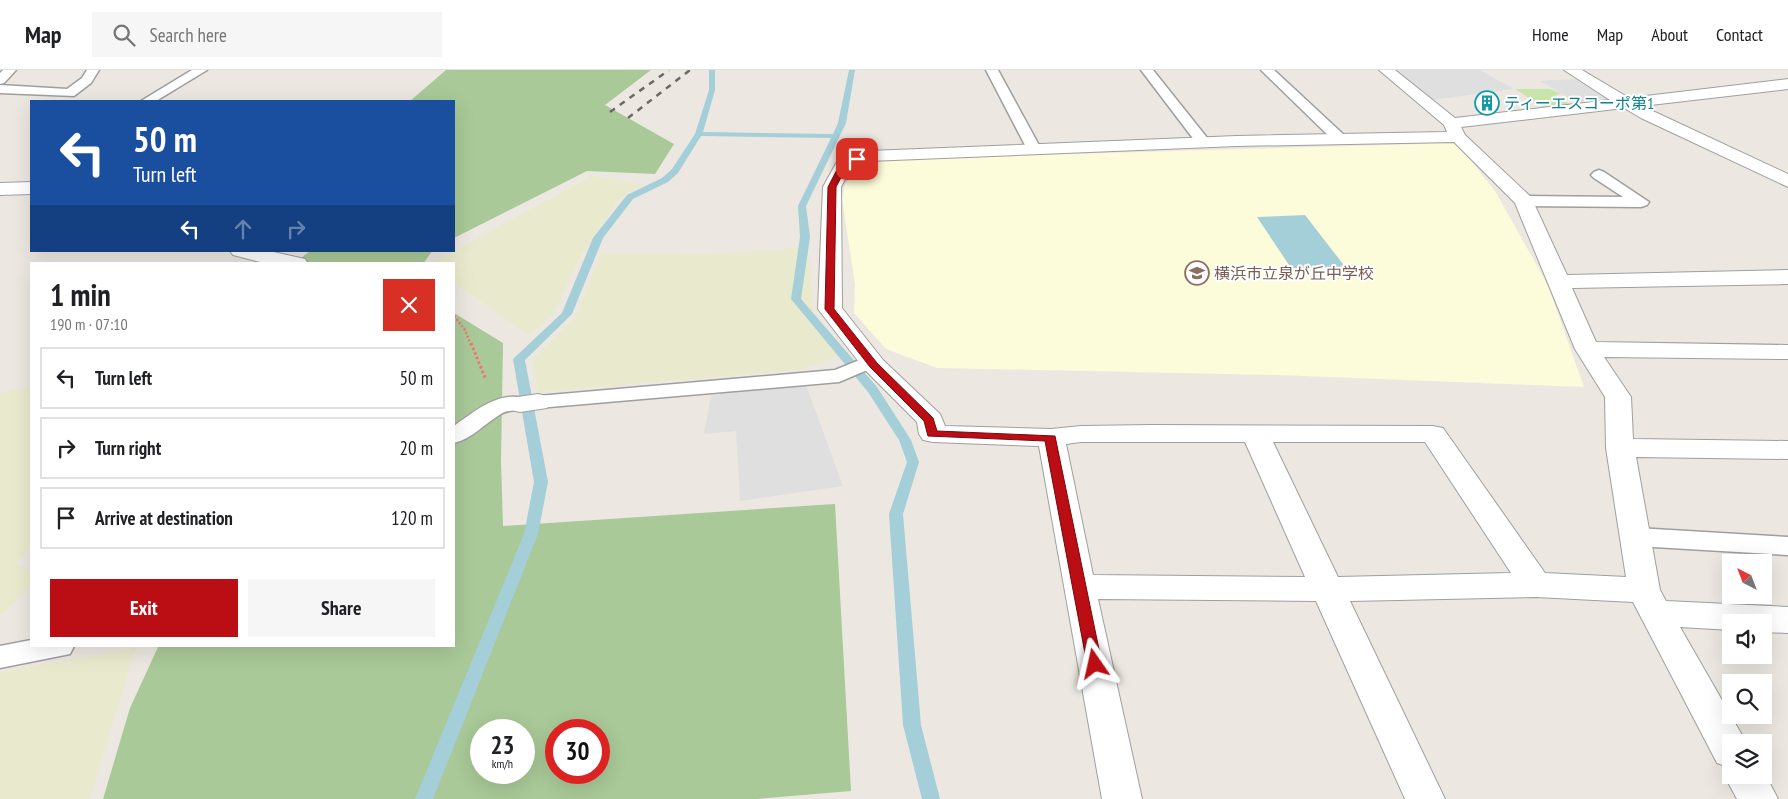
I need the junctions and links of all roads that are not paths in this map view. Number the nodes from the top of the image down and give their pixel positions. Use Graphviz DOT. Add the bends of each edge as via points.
graph roads {
  1 [pos="10,70"];
  2 [pos="93,70"];
  3 [pos="201,70"];
  4 [pos="992,70"];
  5 [pos="1147,70"];
  6 [pos="1268,70"];
  7 [pos="1386,70"];
  8 [pos="1571,70"];
  9 [pos="0,80"];
  10 [pos="1788,84"];
  11 [pos="0,89"];
  12 [pos="149,100"];
  13 [pos="1627,102"];
  14 [pos="1455,130"];
  15 [pos="1339,138"];
  16 [pos="1203,142"];
  17 [pos="1034,149"];
  18 [pos="1599,175"];
  19 [pos="1788,181"];
  20 [pos="29,187"];
  21 [pos="0,189"];
  22 [pos="1524,201"];
  23 [pos="244,252"];
  24 [pos="288,262"];
  25 [pos="1788,277"];
  26 [pos="1558,282"];
  27 [pos="1587,349"];
  28 [pos="1788,352"];
  29 [pos="872,361"];
  30 [pos="1255,433"];
  31 [pos="455,436"];
  32 [pos="1050,438"];
  33 [pos="1620,448"];
  34 [pos="1788,450"];
  35 [pos="1637,537"];
  36 [pos="1788,546"];
  37 [pos="1536,585"];
  38 [pos="1079,587"];
  39 [pos="1328,589"];
  40 [pos="1650,602"];
  41 [pos="1788,620"];
  42 [pos="55,647"];
  43 [pos="0,657"];
  44 [pos="1722,734"];
  45 [pos="1749,784"];
  46 [pos="1122,799"];
  47 [pos="1425,799"];
  48 [pos="1758,799"];
  1 -- 9 [label="lane"];
  2 -- 11 [label="lane" via="87,80 70,93"];
  3 -- 12 [label="lane"];
  4 -- 17 [label="lane"];
  5 -- 16 [label="lane"];
  6 -- 15 [label="lane"];
  7 -- 14 [label="street"];
  8 -- 13 [label="street"];
  10 -- 13 [label="street"];
  13 -- 14 [label="street"];
  13 -- 19 [label="street" via="1647,115"];
  14 -- 15 [label="street"];
  14 -- 22 [label="street"];
  15 -- 16 [label="street"];
  16 -- 17 [label="street"];
  17 -- 29 [label="street" via="869,156 845,162 832,187 830,309"];
  18 -- 22 [label="lane" via="1641,202"];
  20 -- 21 [label="street"];
  22 -- 26 [label="street"];
  23 -- 24 [label="street"];
  25 -- 26 [label="street"];
  26 -- 27 [label="street"];
  27 -- 28 [label="street"];
  27 -- 33 [label="street" via="1618,397"];
  29 -- 31 [label="lane" via="839,376 518,404"];
  29 -- 32 [label="street" via="930,420 932,434"];
  30 -- 32 [label="street" via="1081,434"];
  30 -- 37 [label="street" via="1433,434"];
  30 -- 39 [label="street"];
  32 -- 38 [label="street"];
  33 -- 34 [label="street"];
  33 -- 35 [label="street"];
  35 -- 36 [label="lane"];
  35 -- 40 [label="street"];
  37 -- 39 [label="street"];
  37 -- 40 [label="street"];
  38 -- 39 [label="street"];
  38 -- 46 [label="street"];
  39 -- 47 [label="street"];
  40 -- 41 [label="street"];
  40 -- 44 [label="street"];
  42 -- 43 [label="lane"];
  45 -- 48 [label="street"];
}
